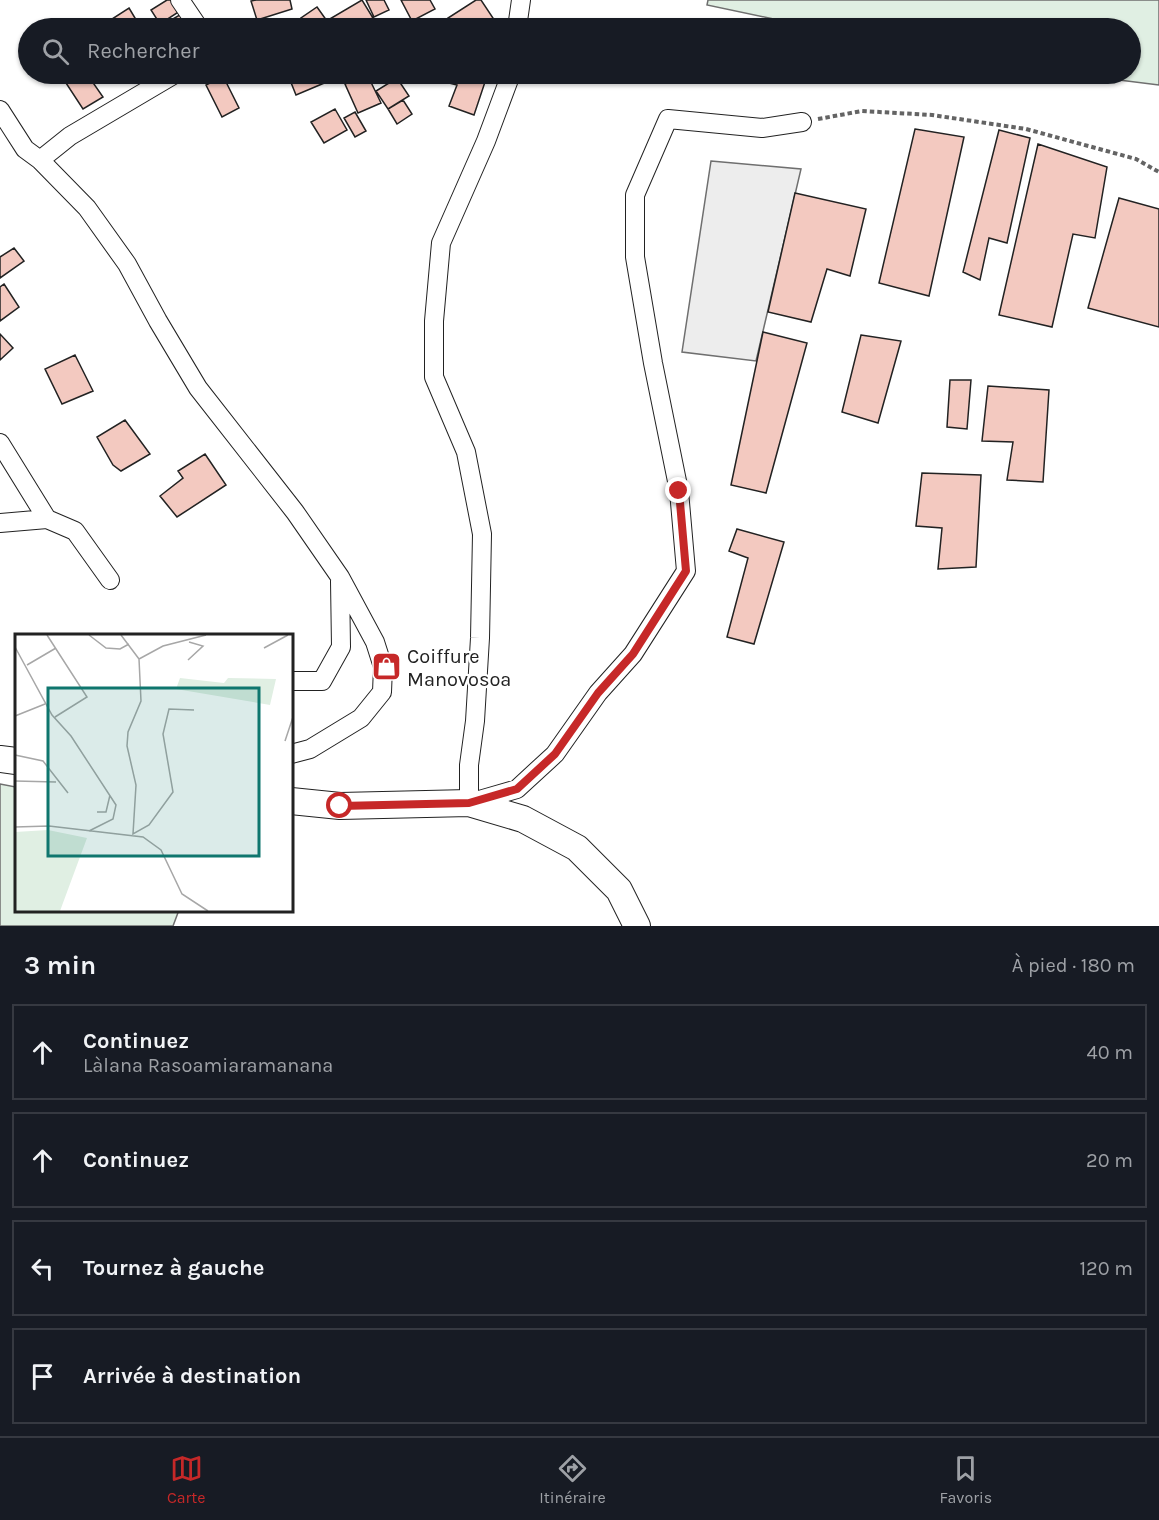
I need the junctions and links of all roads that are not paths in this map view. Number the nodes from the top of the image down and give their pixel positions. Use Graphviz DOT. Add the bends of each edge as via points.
graph roads {
  1 [pos="180,0"];
  2 [pos="521,0"];
  3 [pos="192,18"];
  4 [pos="518,18"];
  5 [pos="158,84"];
  6 [pos="507,84"];
  7 [pos="0,110"];
  8 [pos="802,122"];
  9 [pos="40,160"];
  10 [pos="0,443"];
  11 [pos="47,519"];
  12 [pos="0,523"];
  13 [pos="340,577"];
  14 [pos="110,580"];
  15 [pos="292,681"];
  16 [pos="292,754"];
  17 [pos="0,759"];
  18 [pos="15,760"];
  19 [pos="292,801"];
  20 [pos="469,803"];
  21 [pos="637,926"];
  1 -- 3 [label="street"];
  2 -- 4 [label="street"];
  5 -- 9 [label="street" via="70,136"];
  6 -- 20 [label="street" via="441,243 434,321 434,377 466,452 482,534 480,638"];
  7 -- 9 [label="street" via="25,149"];
  8 -- 20 [label="street" via="762,128 668,119 635,195 635,257 679,491 686,571 633,654 598,693 555,754 517,789"];
  9 -- 13 [label="street" via="94,218 128,264 198,388 295,512"];
  10 -- 11 [label="street"];
  11 -- 12 [label="street"];
  11 -- 14 [label="street" via="75,531"];
  13 -- 15 [label="street" via="341,647 322,681"];
  13 -- 16 [label="street" via="375,642 383,667 382,692 361,718 310,749"];
  17 -- 18 [label="main road"];
  19 -- 20 [label="main road" via="340,806"];
  20 -- 21 [label="main road" via="523,819 577,848 619,890"];
}
